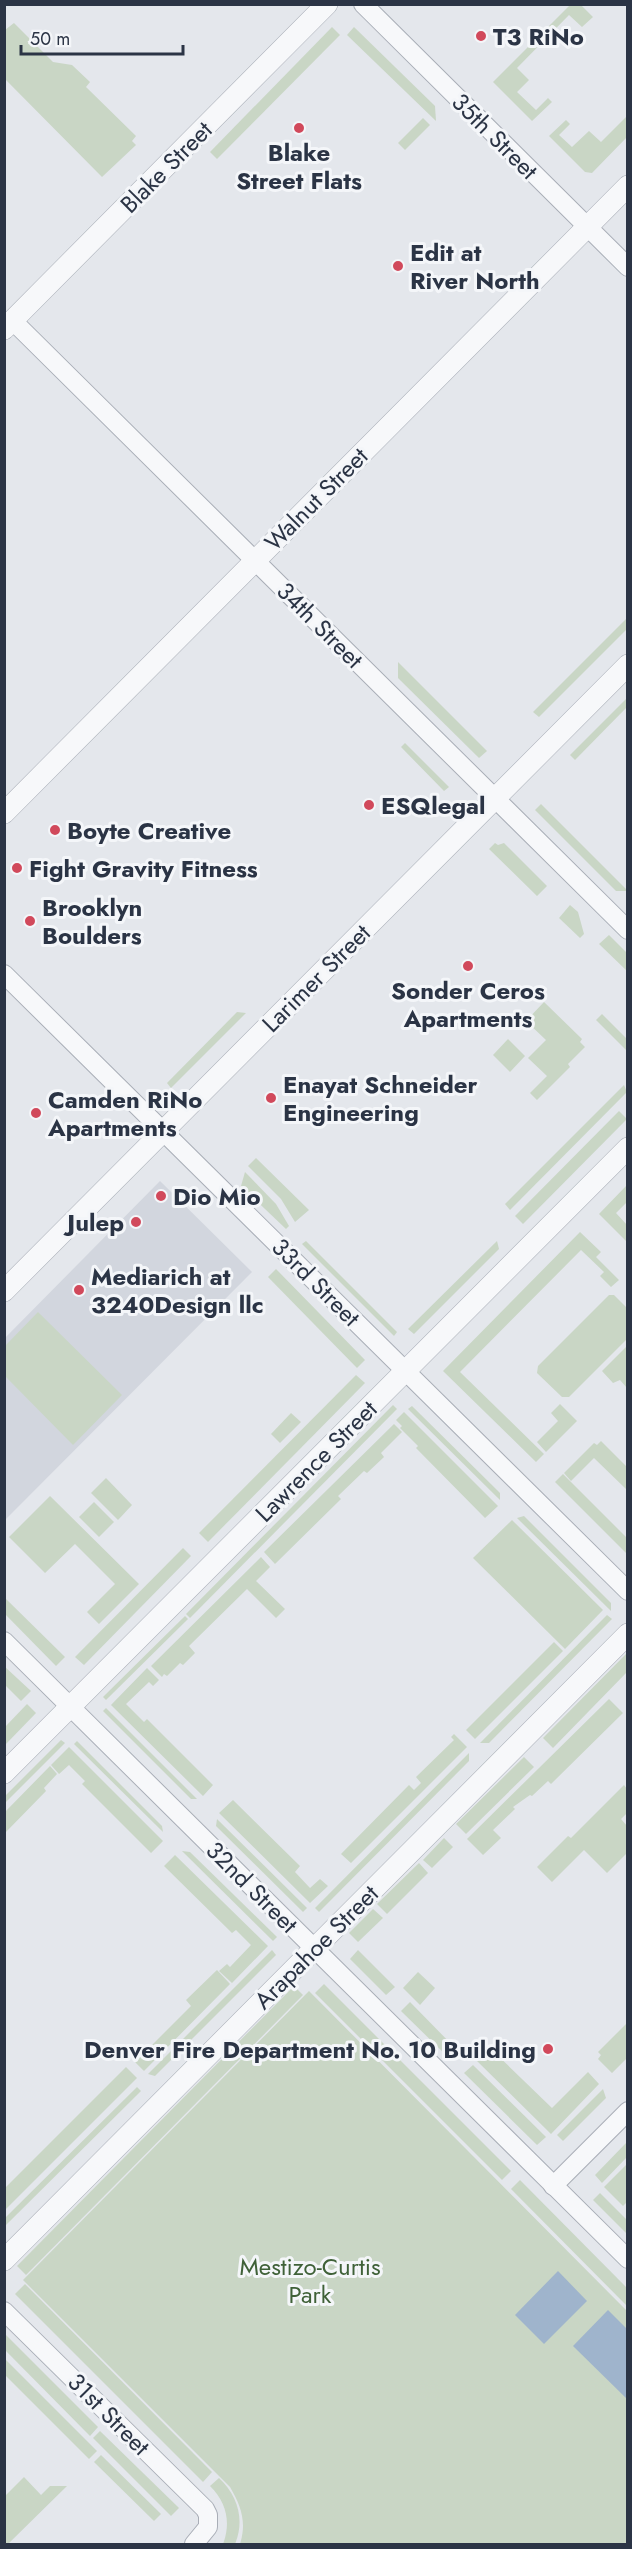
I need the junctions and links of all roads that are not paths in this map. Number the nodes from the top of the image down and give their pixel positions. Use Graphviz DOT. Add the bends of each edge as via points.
graph roads {
  1 [pos="327,4"];
  2 [pos="363,4"];
  3 [pos="627,186"];
  4 [pos="587,227"];
  5 [pos="627,267"];
  6 [pos="9,325"];
  7 [pos="255,561"];
  8 [pos="627,665"];
  9 [pos="495,798"];
  10 [pos="4,813"];
  11 [pos="627,930"];
  12 [pos="4,974"];
  13 [pos="164,1131"];
  14 [pos="627,1148"];
  15 [pos="4,1291"];
  16 [pos="405,1371"];
  17 [pos="627,1591"];
  18 [pos="627,1634"];
  19 [pos="4,1641"];
  20 [pos="70,1707"];
  21 [pos="4,1773"];
  22 [pos="314,1949"];
  23 [pos="627,2111"];
  24 [pos="553,2186"];
  25 [pos="627,2259"];
  26 [pos="4,2260"];
  27 [pos="4,2311"];
  28 [pos="194,2544"];
  1 -- 6 [label="street, Blake Street"];
  2 -- 4 [label="street, 35th Street"];
  3 -- 4 [label="street, Walnut Street"];
  4 -- 5 [label="street, 35th Street"];
  4 -- 7 [label="street, Walnut Street"];
  6 -- 7 [label="street, 34th Street"];
  7 -- 9 [label="street, 34th Street"];
  7 -- 10 [label="street, Walnut Street"];
  8 -- 9 [label="street, Larimer Street"];
  9 -- 11 [label="street, 34th Street"];
  9 -- 13 [label="street, Larimer Street"];
  12 -- 13 [label="street, 33rd Street"];
  13 -- 15 [label="street, Larimer Street"];
  13 -- 16 [label="street, 33rd Street"];
  14 -- 16 [label="street, Lawrence Street"];
  16 -- 17 [label="street, 33rd Street"];
  16 -- 20 [label="street, Lawrence Street"];
  18 -- 22 [label="street, Arapahoe Street"];
  19 -- 20 [label="street, 32nd Street"];
  20 -- 21 [label="street, Lawrence Street"];
  20 -- 22 [label="street, 32nd Street"];
  22 -- 24 [label="street, 32nd Street"];
  22 -- 26 [label="street, Arapahoe Street"];
  23 -- 24 [label="street"];
  24 -- 25 [label="street, 32nd Street"];
  27 -- 28 [label="street, 31st Street" via="205,2509 209,2521 205,2533"];
}
